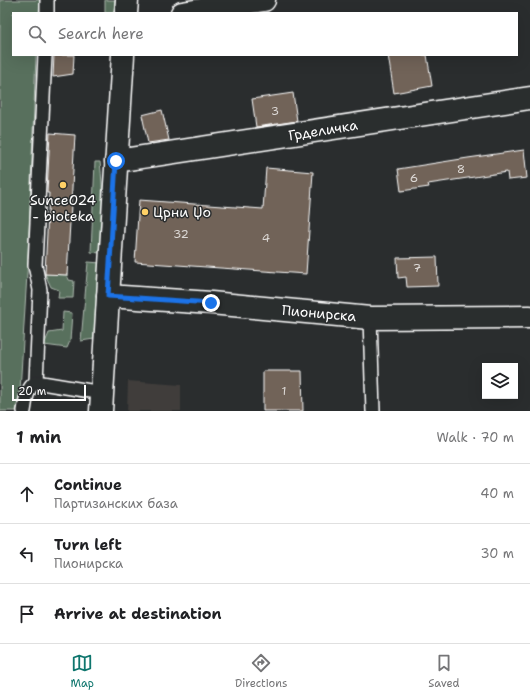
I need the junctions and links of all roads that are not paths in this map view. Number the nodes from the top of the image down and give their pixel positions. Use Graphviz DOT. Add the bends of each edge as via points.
graph roads {
  1 [pos="47,0"];
  2 [pos="127,0"];
  3 [pos="264,0"];
  4 [pos="47,12"];
  5 [pos="126,12"];
  6 [pos="188,12"];
  7 [pos="46,56"];
  8 [pos="123,56"];
  9 [pos="530,98"];
  10 [pos="116,161"];
  11 [pos="108,296"];
  12 [pos="530,317"];
  13 [pos="370,318"];
  14 [pos="36,382"];
  15 [pos="101,402"];
  16 [pos="24,411"];
  17 [pos="373,411"];
  1 -- 4 [label="lane"];
  2 -- 5 [label="street"];
  3 -- 6 [label="street"];
  7 -- 14 [label="lane" via="35,265 40,290"];
  8 -- 10 [label="street"];
  9 -- 10 [label="street, Грделичка"];
  10 -- 11 [label="street"];
  11 -- 13 [label="street, Пионирска"];
  11 -- 15 [label="street"];
  12 -- 13 [label="street, Пионирска"];
  13 -- 17 [label="lane"];
  14 -- 15 [label="lane"];
  14 -- 16 [label="lane" via="30,386"];
}
